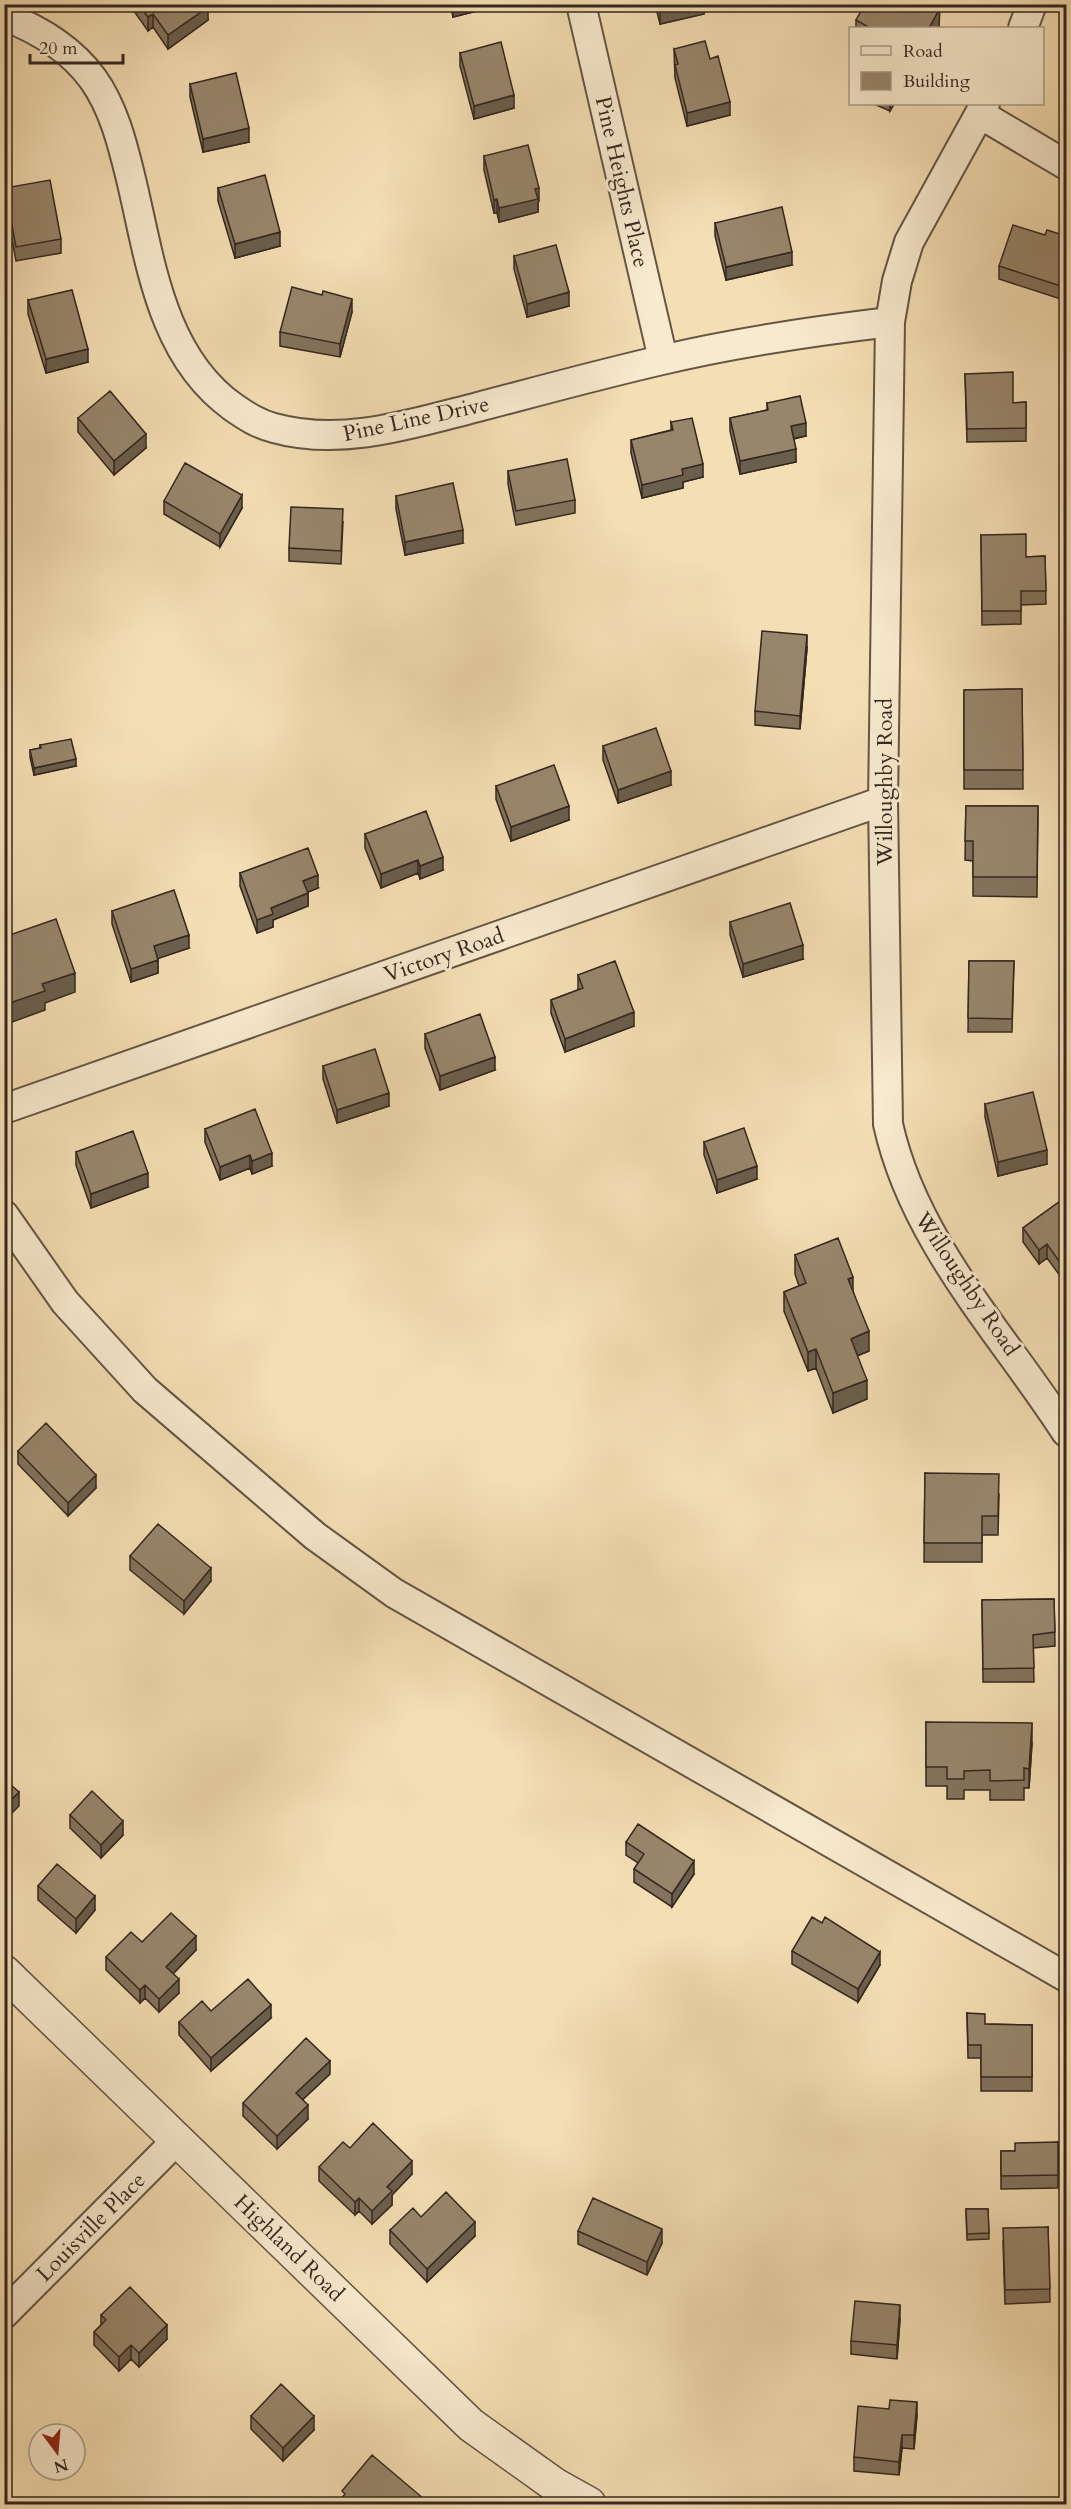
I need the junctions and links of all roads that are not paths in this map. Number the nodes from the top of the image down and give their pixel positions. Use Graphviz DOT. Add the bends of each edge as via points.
graph roads {
  1 [pos="581,4"];
  2 [pos="1032,4"];
  3 [pos="4,16"];
  4 [pos="1023,27"];
  5 [pos="982,109"];
  6 [pos="1066,165"];
  7 [pos="890,322"];
  8 [pos="663,359"];
  9 [pos="883,801"];
  10 [pos="4,1109"];
  11 [pos="4,1215"];
  12 [pos="1066,1432"];
  13 [pos="4,1972"];
  14 [pos="1066,1977"];
  15 [pos="177,2140"];
  16 [pos="4,2314"];
  17 [pos="589,2505"];
  1 -- 8 [label="street, Pine Heights Place"];
  2 -- 4 [label="street"];
  3 -- 8 [label="street, Pine Line Drive" via="44,33 92,78 110,108 123,146 172,332 204,382 248,417 296,433 358,433 409,425"];
  5 -- 6 [label="street"];
  5 -- 7 [label="street, Willoughby Road" via="909,242"];
  7 -- 8 [label="street, Pine Line Drive" via="806,332"];
  7 -- 9 [label="street, Willoughby Road"];
  9 -- 10 [label="street, Victory Road"];
  9 -- 12 [label="street, Willoughby Road" via="888,1124 895,1157 908,1192 954,1272"];
  11 -- 14 [label="street" via="65,1302 145,1390 332,1549 394,1593"];
  13 -- 15 [label="street, Highland Road"];
  15 -- 16 [label="street, Louisville Place"];
  15 -- 17 [label="street, Highland Road" via="471,2424"];
}
